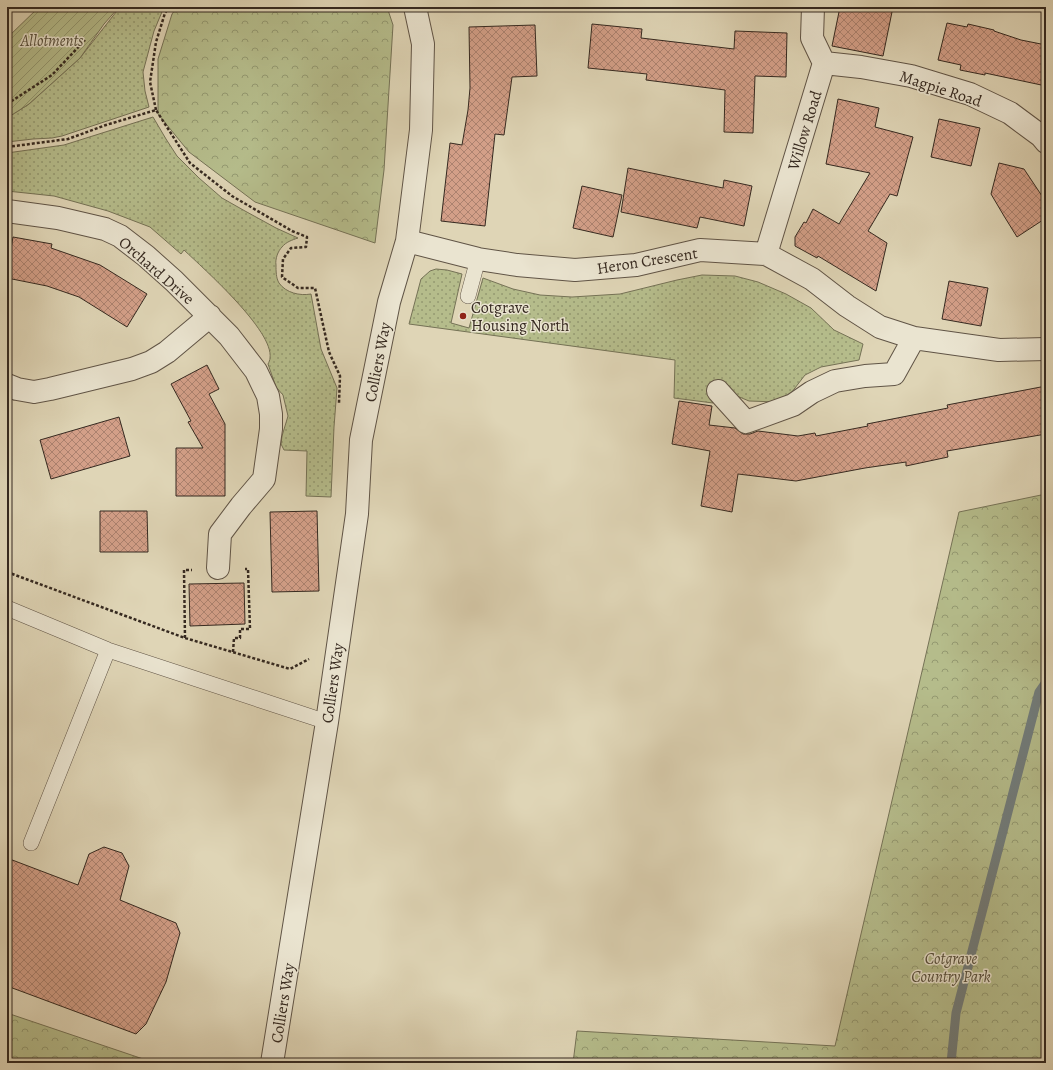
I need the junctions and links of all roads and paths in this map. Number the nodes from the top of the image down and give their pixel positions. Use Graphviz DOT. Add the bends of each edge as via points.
graph roads {
  1 [pos="170,7"];
  2 [pos="415,7"];
  3 [pos="813,7"];
  4 [pos="85,40"];
  5 [pos="824,63"];
  6 [pos="7,104"];
  7 [pos="156,110"];
  8 [pos="1046,142"];
  9 [pos="7,147"];
  10 [pos="7,211"];
  11 [pos="407,241"];
  12 [pos="766,254"];
  13 [pos="478,259"];
  14 [pos="468,296"];
  15 [pos="210,316"];
  16 [pos="914,338"];
  17 [pos="1046,349"];
  18 [pos="7,385"];
  19 [pos="718,391"];
  20 [pos="339,406"];
  21 [pos="218,568"];
  22 [pos="7,572"];
  23 [pos="7,608"];
  24 [pos="185,638"];
  25 [pos="108,650"];
  26 [pos="233,652"];
  27 [pos="312,654"];
  28 [pos="326,722"];
  29 [pos="31,843"];
  30 [pos="272,1063"];
  1 -- 7 [label="path" via="165,13 156,42 150,82"];
  2 -- 11 [label="street, Colliers Way" via="423,44 420,130"];
  3 -- 5 [label="street" via="812,38"];
  4 -- 6 [label="path" via="52,76"];
  5 -- 8 [label="street, Magpie Road" via="911,76 970,94 1010,113"];
  5 -- 12 [label="street, Willow Road"];
  7 -- 9 [label="path" via="68,140"];
  7 -- 20 [label="path" via="190,163 232,196 307,237 306,247 291,248 283,259 282,276 298,288 316,288 329,352 340,376"];
  10 -- 15 [label="street, Orchard Drive" via="58,218 105,229 120,236 146,256"];
  11 -- 13 [label="street, Heron Crescent"];
  11 -- 28 [label="street, Colliers Way" via="389,302 362,440 357,514"];
  12 -- 13 [label="street, Heron Crescent" via="700,250 636,265 575,270"];
  12 -- 16 [label="street, Heron Crescent" via="812,278 847,306 880,327"];
  13 -- 14 [label="lane"];
  15 -- 18 [label="street, Orchard Drive" via="167,352 151,362 132,369 34,392"];
  15 -- 21 [label="street, Orchard Drive" via="256,371 268,396 271,414 264,479 220,534"];
  16 -- 17 [label="street, Heron Crescent" via="999,350"];
  16 -- 19 [label="street" via="894,374 835,381 793,405 746,422"];
  21 -- 24 [label="path" via="184,570"];
  21 -- 26 [label="path" via="248,569 250,629 240,629 240,638 234,638"];
  22 -- 24 [label="path"];
  23 -- 25 [label="lane"];
  24 -- 26 [label="path"];
  25 -- 28 [label="lane"];
  25 -- 29 [label="lane"];
  26 -- 27 [label="path" via="290,669 308,660"];
  28 -- 30 [label="street, Colliers Way"];
}
